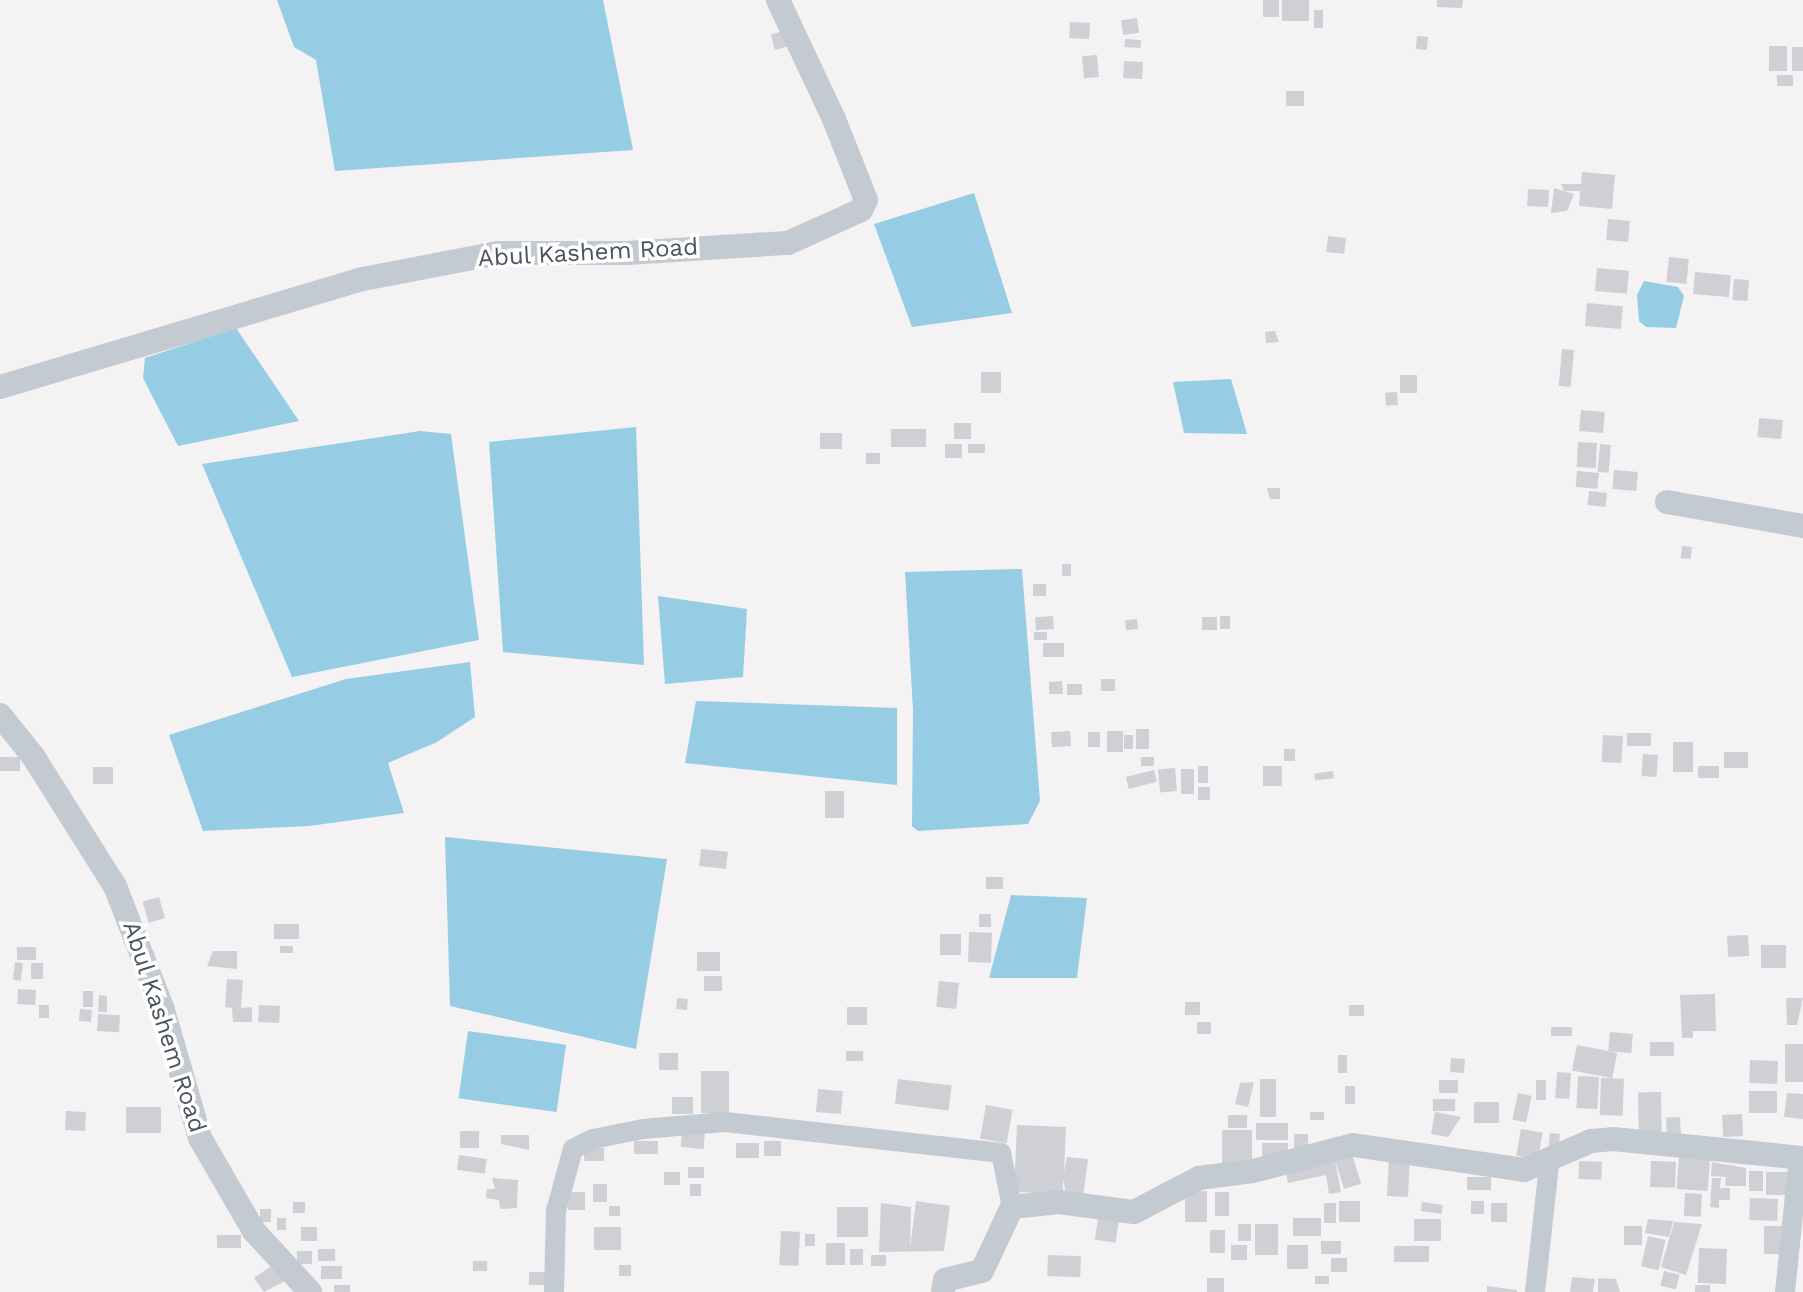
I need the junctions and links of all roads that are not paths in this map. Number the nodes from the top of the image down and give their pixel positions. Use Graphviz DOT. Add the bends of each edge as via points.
graph roads {
  1 [pos="778,0"];
  2 [pos="0,387"];
  3 [pos="1667,502"];
  4 [pos="1803,526"];
  5 [pos="0,715"];
  6 [pos="1550,1157"];
  7 [pos="1801,1158"];
  8 [pos="1012,1207"];
  9 [pos="310,1292"];
  10 [pos="554,1292"];
  11 [pos="943,1292"];
  12 [pos="1535,1292"];
  13 [pos="1785,1292"];
  1 -- 2 [label="street, Abul Kashem Road" via="834,119 866,200 861,210 788,243 627,253 498,253 363,279"];
  3 -- 4 [label="street"];
  5 -- 9 [label="street, Abul Kashem Road" via="115,886 163,1010 200,1138 254,1231"];
  6 -- 7 [label="street" via="1591,1141 1613,1139"];
  6 -- 8 [label="street" via="1524,1170 1353,1145 1277,1166 1199,1178 1134,1212 1059,1202"];
  6 -- 12 [label="street"];
  7 -- 13 [label="street"];
  8 -- 10 [label="street" via="1001,1153 725,1122 643,1129 593,1139 573,1149 556,1211"];
  8 -- 11 [label="street" via="982,1271 945,1280"];
}
